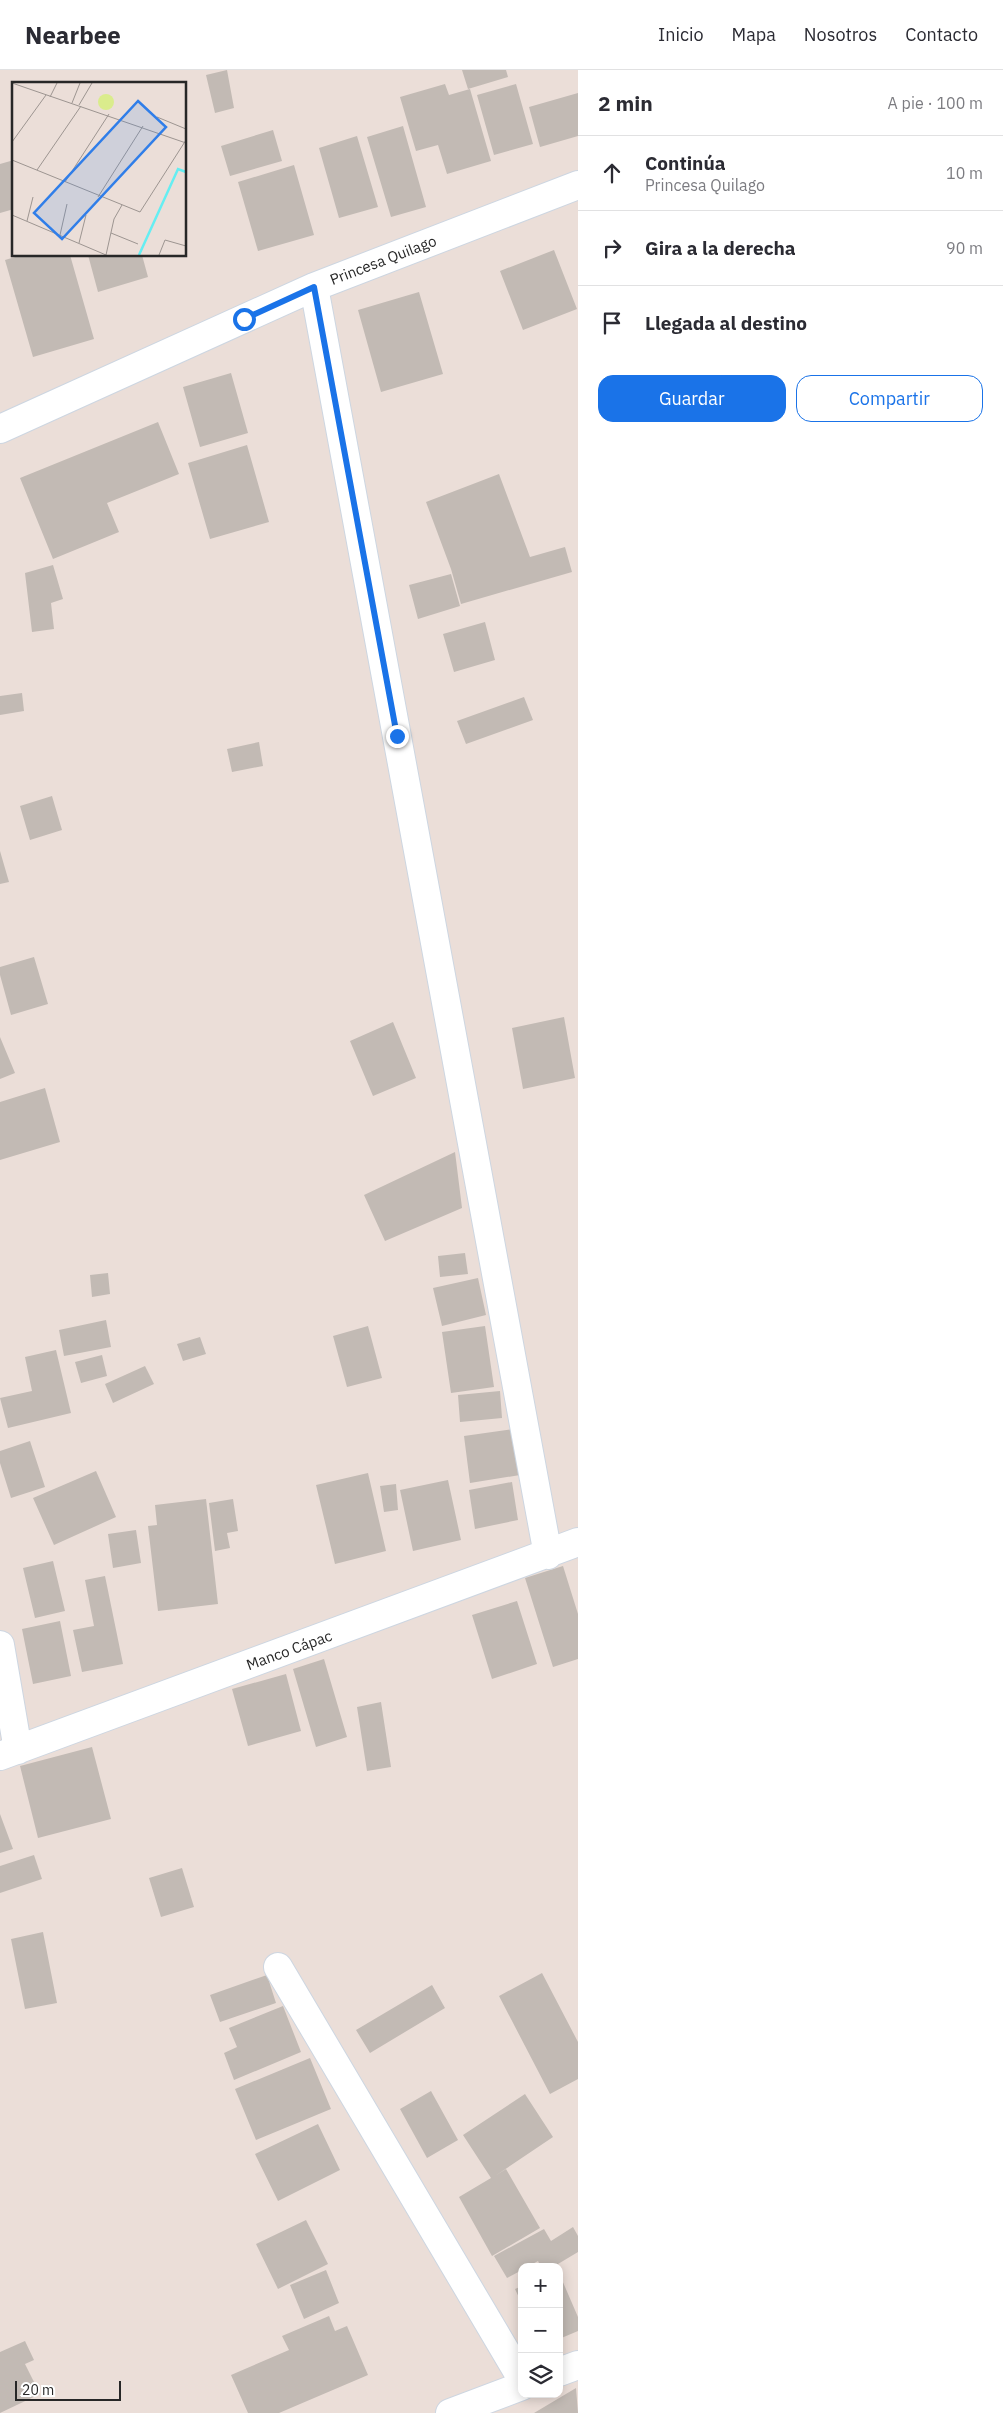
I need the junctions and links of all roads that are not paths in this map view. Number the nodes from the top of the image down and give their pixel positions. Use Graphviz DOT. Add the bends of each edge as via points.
graph roads {
  1 [pos="578,185"];
  2 [pos="314,287"];
  3 [pos="0,429"];
  4 [pos="578,1542"];
  5 [pos="548,1555"];
  6 [pos="0,1644"];
  7 [pos="9,1753"];
  8 [pos="278,1967"];
  9 [pos="578,2365"];
  10 [pos="563,2371"];
  11 [pos="518,2372"];
  12 [pos="518,2388"];
  13 [pos="450,2413"];
  1 -- 2 [label="street, Princesa Quilago"];
  2 -- 3 [label="street, Princesa Quilago"];
  2 -- 5 [label="street"];
  4 -- 5 [label="street, Manco Cápac"];
  5 -- 7 [label="street, Manco Cápac"];
  6 -- 7 [label="street"];
  8 -- 11 [label="street"];
  9 -- 10 [label="street"];
  12 -- 13 [label="street"];
}
